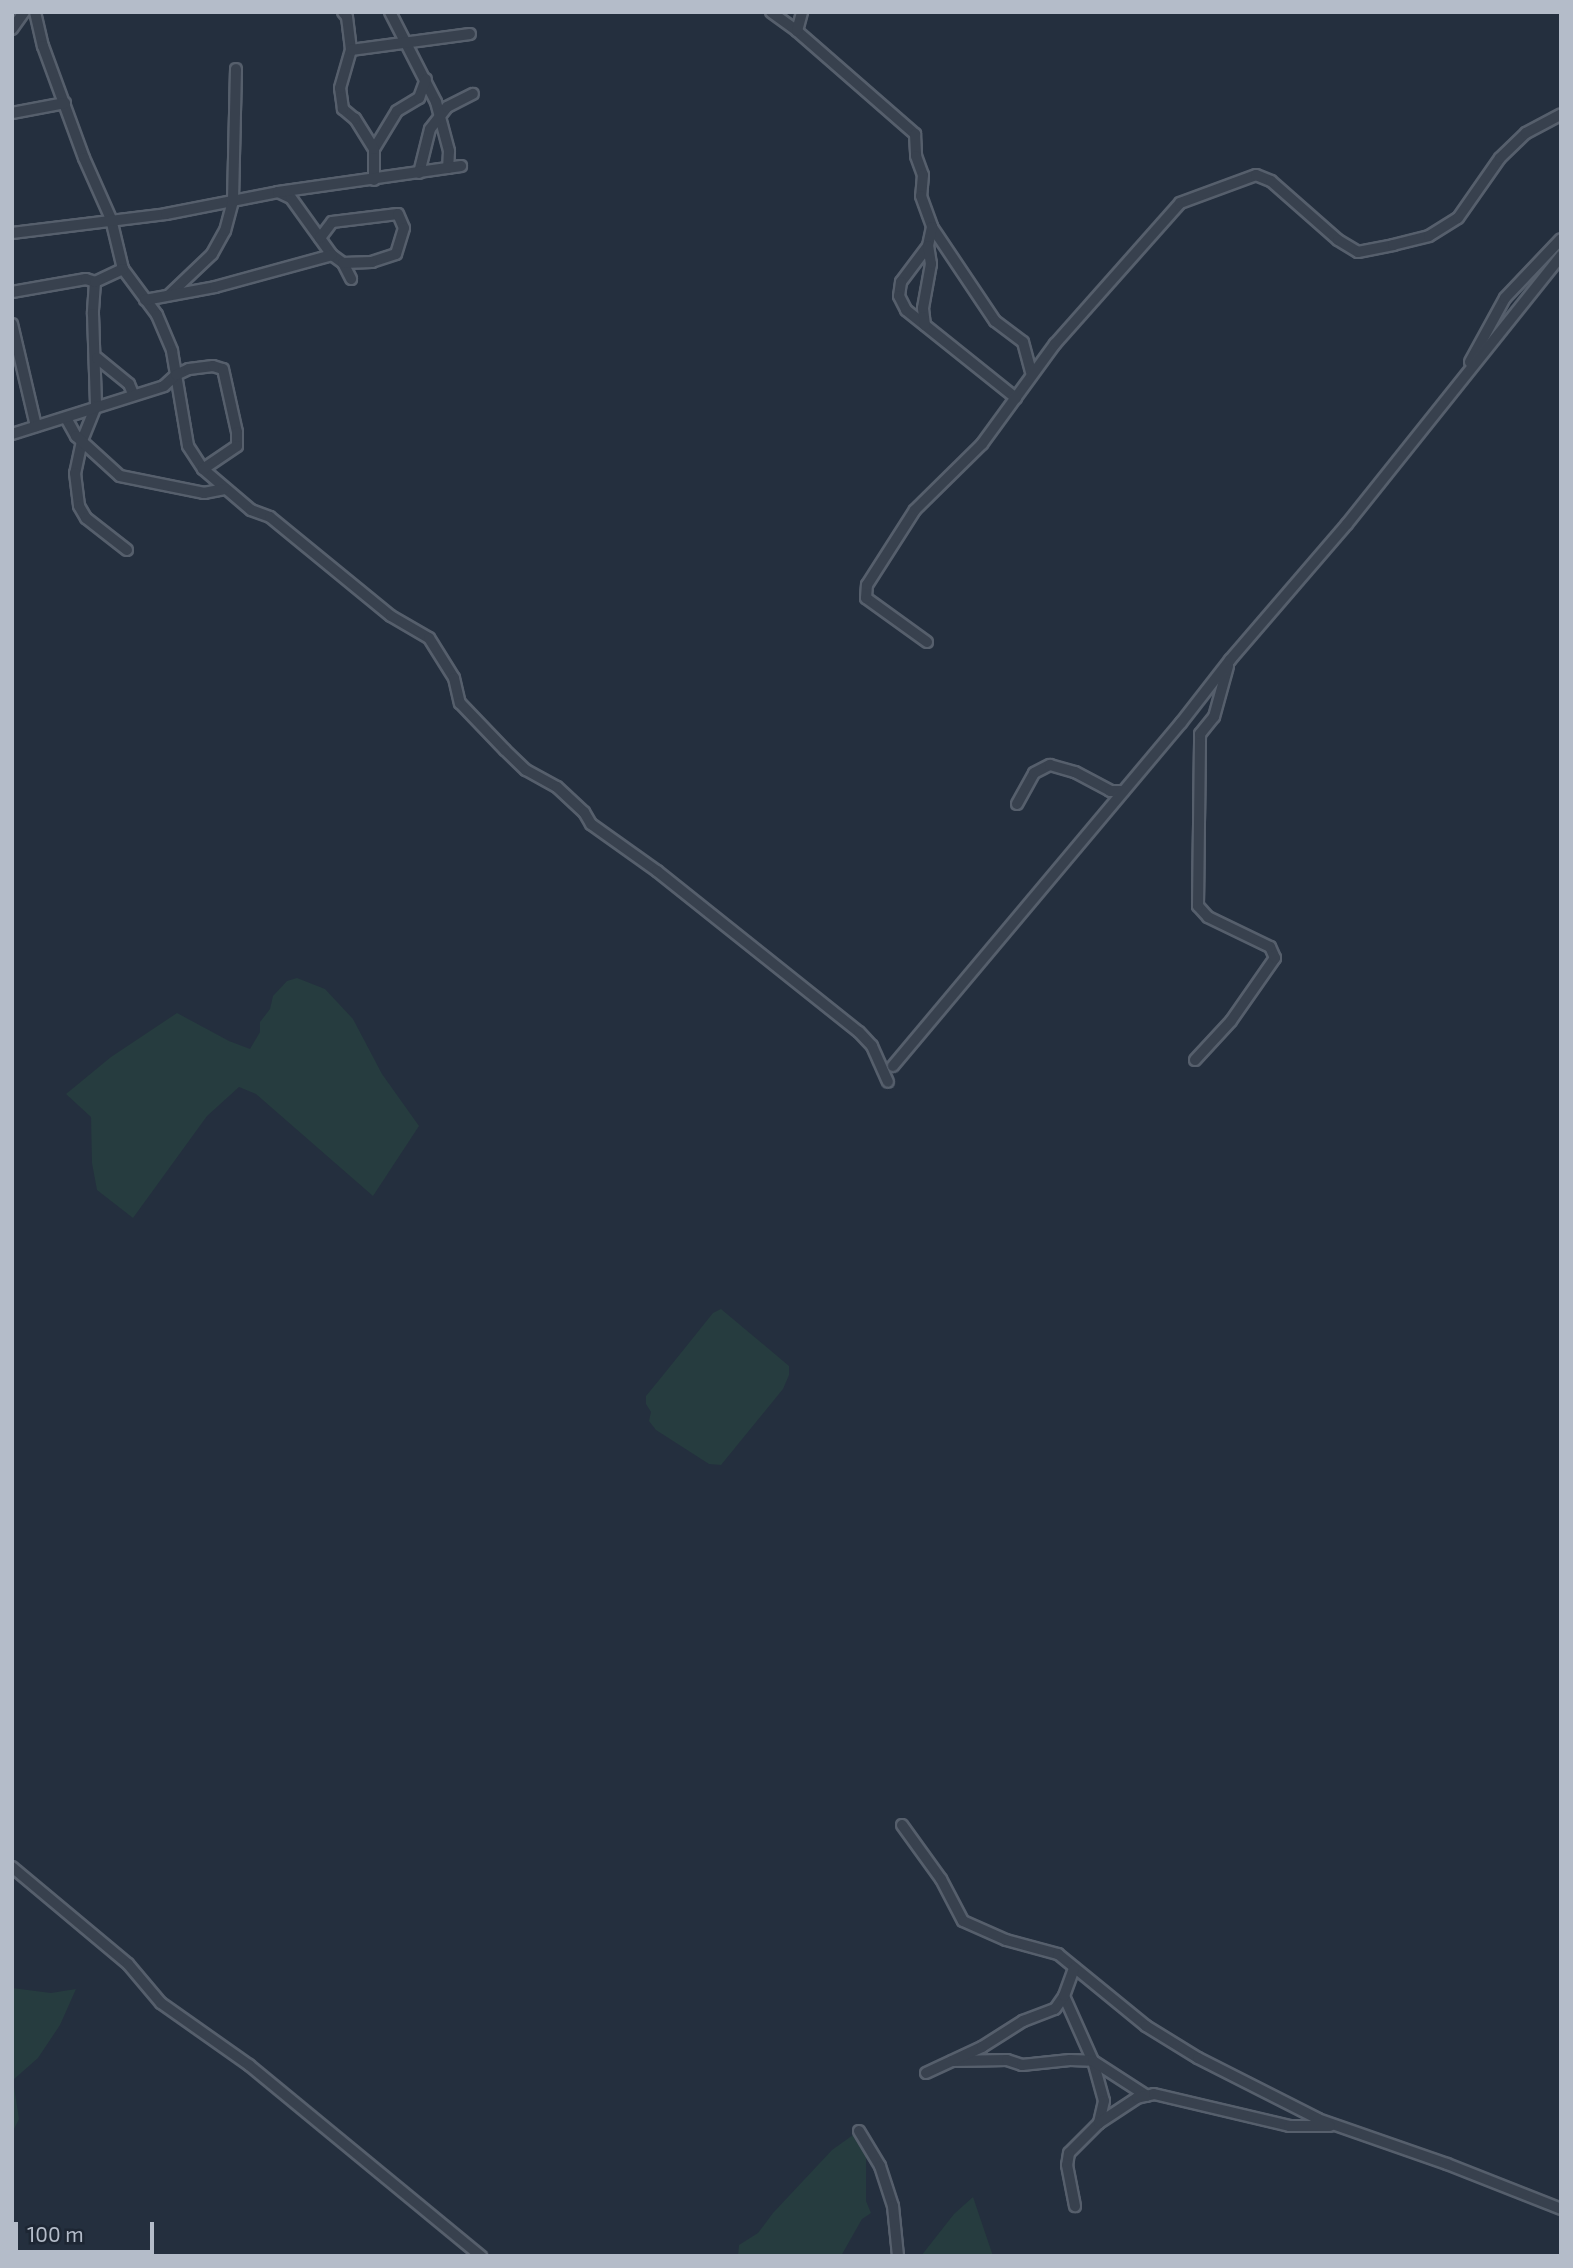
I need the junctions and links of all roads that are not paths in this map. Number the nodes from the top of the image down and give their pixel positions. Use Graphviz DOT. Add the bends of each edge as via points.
graph roads {
  1 [pos="24,12"];
  2 [pos="35,12"];
  3 [pos="343,12"];
  4 [pos="390,12"];
  5 [pos="771,12"];
  6 [pos="802,12"];
  7 [pos="12,29"];
  8 [pos="797,31"];
  9 [pos="470,34"];
  10 [pos="407,42"];
  11 [pos="351,50"];
  12 [pos="236,69"];
  13 [pos="426,79"];
  14 [pos="473,94"];
  15 [pos="65,103"];
  16 [pos="12,113"];
  17 [pos="440,114"];
  18 [pos="1561,114"];
  19 [pos="374,149"];
  20 [pos="419,173"];
  21 [pos="374,180"];
  22 [pos="278,192"];
  23 [pos="233,201"];
  24 [pos="111,219"];
  25 [pos="932,227"];
  26 [pos="12,233"];
  27 [pos="320,238"];
  28 [pos="1561,239"];
  29 [pos="928,246"];
  30 [pos="332,255"];
  31 [pos="1561,256"];
  32 [pos="343,263"];
  33 [pos="123,270"];
  34 [pos="351,279"];
  35 [pos="95,282"];
  36 [pos="12,292"];
  37 [pos="169,295"];
  38 [pos="145,300"];
  39 [pos="12,324"];
  40 [pos="925,325"];
  41 [pos="97,358"];
  42 [pos="176,375"];
  43 [pos="1032,375"];
  44 [pos="1464,376"];
  45 [pos="133,394"];
  46 [pos="1016,398"];
  47 [pos="96,406"];
  48 [pos="66,418"];
  49 [pos="36,426"];
  50 [pos="12,434"];
  51 [pos="82,441"];
  52 [pos="204,469"];
  53 [pos="225,489"];
  54 [pos="127,550"];
  55 [pos="927,642"];
  56 [pos="1230,660"];
  57 [pos="1122,792"];
  58 [pos="1017,804"];
  59 [pos="1195,1060"];
  60 [pos="893,1066"];
  61 [pos="888,1082"];
  62 [pos="902,1825"];
  63 [pos="12,1867"];
  64 [pos="1074,1968"];
  65 [pos="1065,1996"];
  66 [pos="952,2061"];
  67 [pos="1093,2061"];
  68 [pos="926,2073"];
  69 [pos="1147,2096"];
  70 [pos="1099,2123"];
  71 [pos="1336,2126"];
  72 [pos="859,2131"];
  73 [pos="1075,2206"];
  74 [pos="1561,2209"];
  75 [pos="481,2256"];
  76 [pos="898,2256"];
  1 -- 7 [label="street"];
  2 -- 15 [label="street"];
  3 -- 11 [label="street"];
  4 -- 10 [label="street"];
  5 -- 8 [label="street"];
  6 -- 8 [label="street"];
  8 -- 25 [label="street" via="915,134 923,175 921,196"];
  9 -- 10 [label="street"];
  10 -- 11 [label="street"];
  10 -- 13 [label="street"];
  11 -- 19 [label="street" via="340,88 343,109"];
  12 -- 23 [label="street"];
  13 -- 17 [label="street"];
  13 -- 19 [label="street" via="419,98 397,111"];
  14 -- 17 [label="street"];
  15 -- 16 [label="street"];
  15 -- 24 [label="street"];
  17 -- 20 [label="street" via="429,129"];
  17 -- 20 [label="street" via="449,151 461,166"];
  18 -- 43 [label="street" via="1526,133 1500,158 1458,218 1429,236 1393,245 1357,252 1271,181 1256,175 1180,202 1093,298"];
  19 -- 21 [label="street"];
  20 -- 21 [label="street"];
  21 -- 22 [label="street"];
  22 -- 23 [label="street"];
  22 -- 27 [label="street" via="291,198"];
  23 -- 24 [label="street"];
  23 -- 37 [label="street" via="225,232 212,254"];
  24 -- 26 [label="street"];
  24 -- 33 [label="street"];
  25 -- 29 [label="street"];
  25 -- 43 [label="street" via="995,321 1023,342"];
  27 -- 30 [label="street"];
  27 -- 32 [label="street" via="332,222 398,214 404,228 396,254"];
  28 -- 44 [label="street" via="1505,298"];
  29 -- 40 [label="street" via="931,264 923,307"];
  29 -- 40 [label="street" via="901,282 899,296 906,310"];
  30 -- 32 [label="street"];
  30 -- 37 [label="street"];
  31 -- 44 [label="street"];
  32 -- 34 [label="street"];
  33 -- 35 [label="street"];
  33 -- 38 [label="street"];
  35 -- 36 [label="street" via="86,279"];
  35 -- 41 [label="street"];
  37 -- 38 [label="street"];
  38 -- 42 [label="street" via="157,315 172,351"];
  39 -- 49 [label="street"];
  40 -- 46 [label="street"];
  41 -- 45 [label="street" via="129,384"];
  41 -- 47 [label="street"];
  42 -- 45 [label="street" via="164,386"];
  42 -- 52 [label="street" via="188,446"];
  42 -- 52 [label="street" via="213,366 222,369 237,446"];
  43 -- 46 [label="street"];
  44 -- 56 [label="street" via="1347,524"];
  45 -- 47 [label="street"];
  46 -- 55 [label="street" via="982,444 915,510 867,584 866,598"];
  47 -- 48 [label="street"];
  47 -- 51 [label="street"];
  48 -- 49 [label="street"];
  48 -- 51 [label="street"];
  49 -- 50 [label="street"];
  51 -- 53 [label="street" via="120,476 204,493"];
  51 -- 54 [label="street" via="75,473 79,506 86,518"];
  52 -- 53 [label="street"];
  53 -- 61 [label="street" via="251,510 270,517 391,616 429,638 454,678 460,703 526,770 557,787 591,824 859,1032 872,1046"];
  56 -- 57 [label="street"];
  56 -- 59 [label="street" via="1214,718 1200,734 1198,906 1208,917 1269,947 1275,958 1231,1021"];
  57 -- 58 [label="street" via="1050,765 1028,780"];
  57 -- 60 [label="street"];
  62 -- 64 [label="street" via="941,1879 963,1921 1006,1940 1058,1954"];
  63 -- 75 [label="street" via="128,1964 161,2003 249,2065"];
  64 -- 65 [label="street"];
  64 -- 71 [label="street" via="1146,2026 1198,2058"];
  65 -- 66 [label="street" via="1055,2008"];
  65 -- 67 [label="street"];
  66 -- 67 [label="street"];
  66 -- 68 [label="street"];
  67 -- 69 [label="street"];
  67 -- 70 [label="street" via="1104,2101"];
  69 -- 70 [label="street"];
  69 -- 71 [label="street" via="1222,2108 1289,2126"];
  70 -- 73 [label="street" via="1069,2153"];
  71 -- 74 [label="street"];
  72 -- 76 [label="street" via="880,2165 892,2206"];
}
